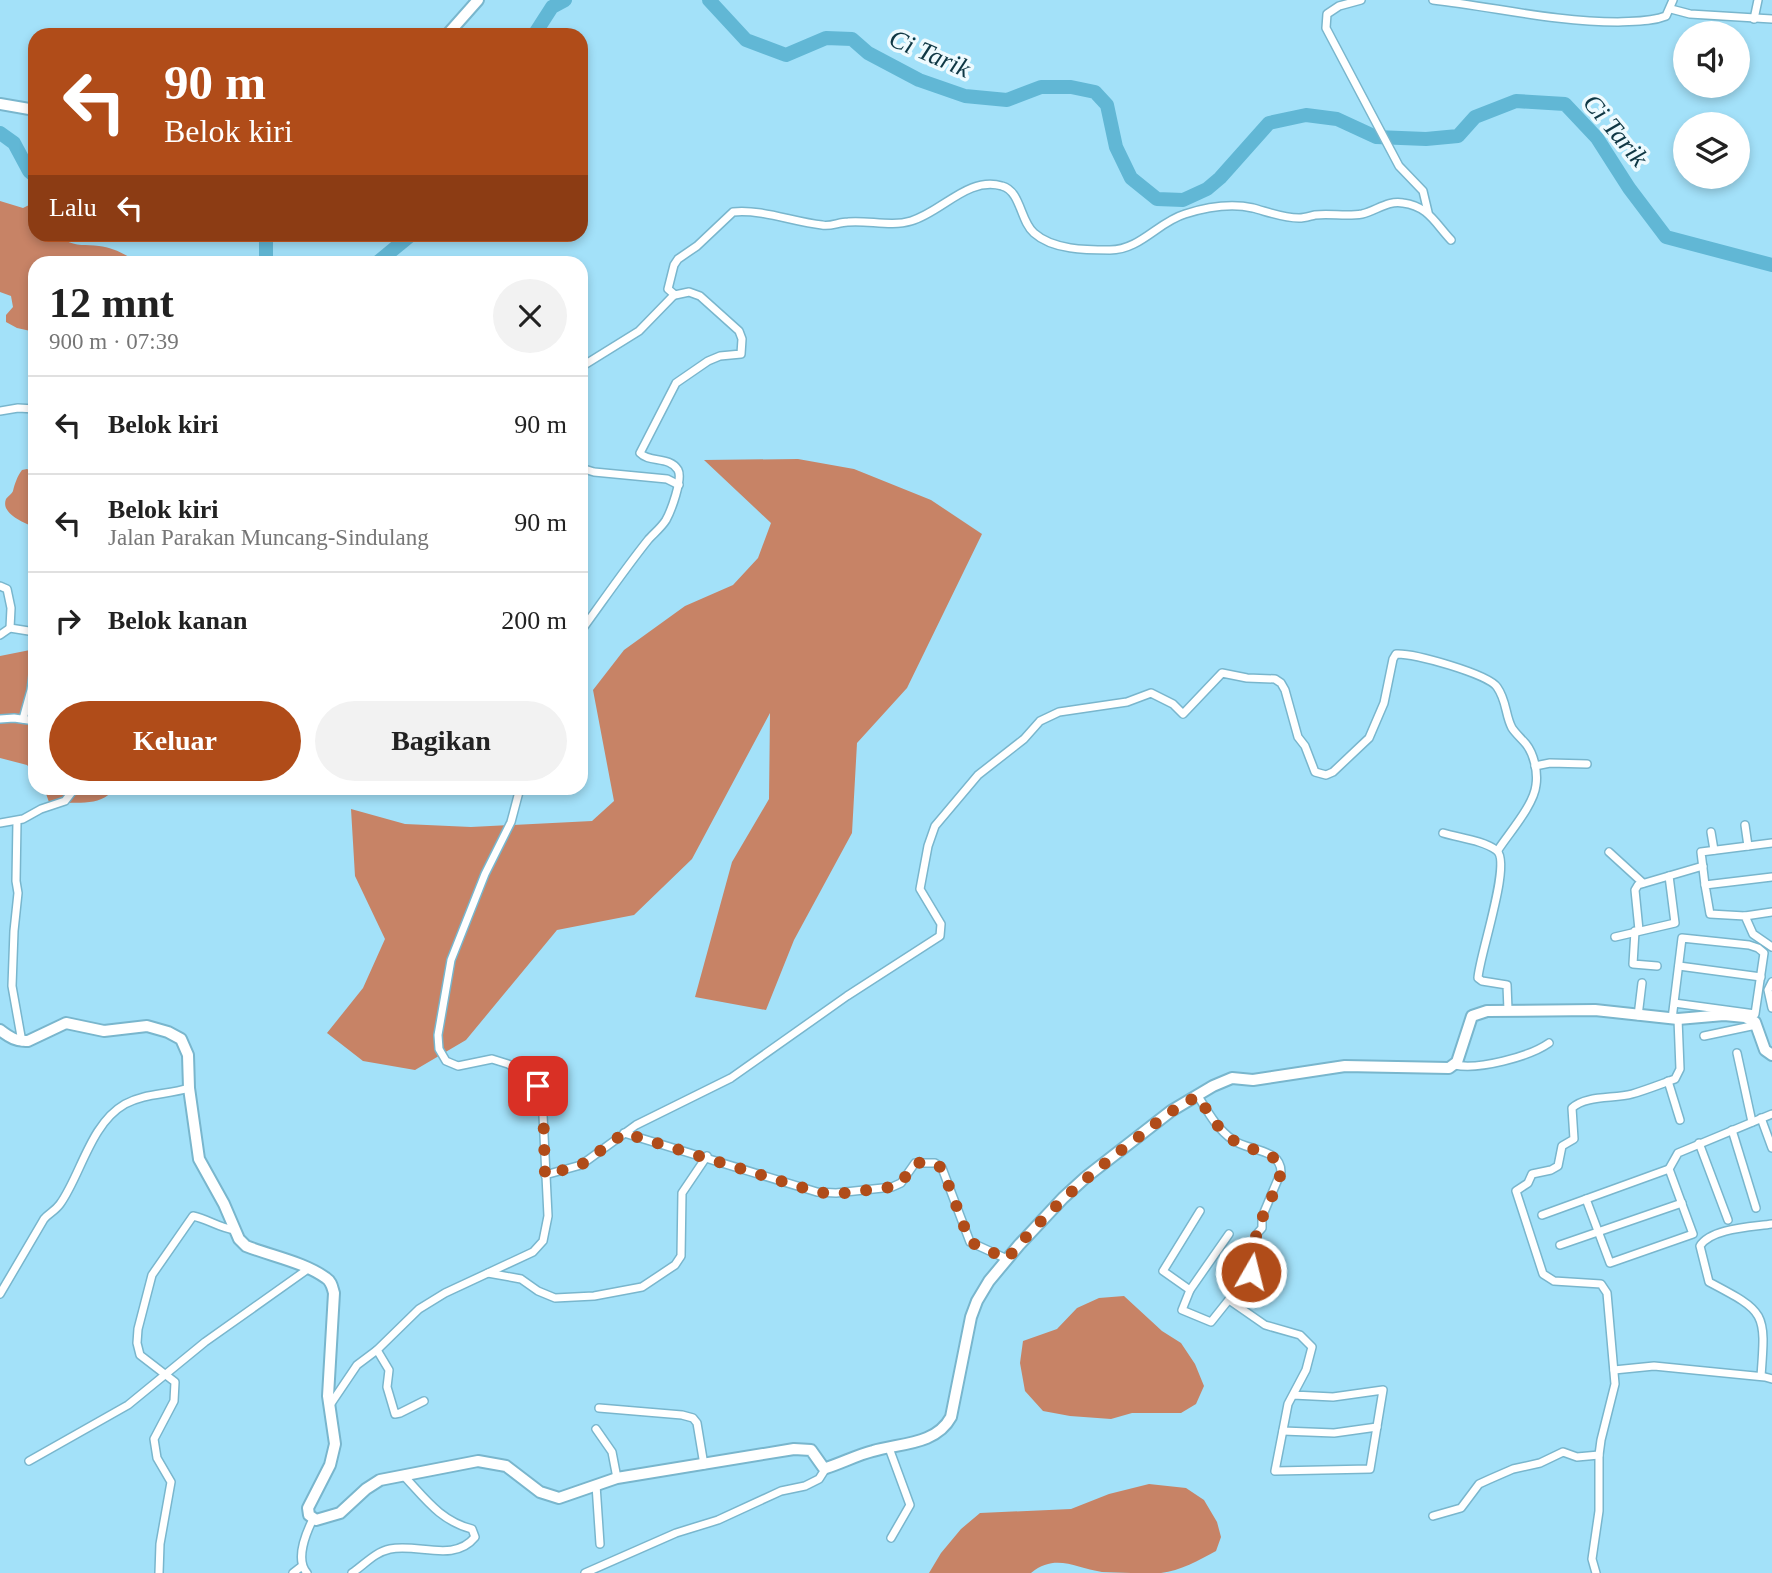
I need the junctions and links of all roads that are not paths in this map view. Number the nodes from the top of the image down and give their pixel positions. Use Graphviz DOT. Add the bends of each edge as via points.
graph roads {
  1 [pos="478,0"];
  2 [pos="1361,0"];
  3 [pos="1433,0"];
  4 [pos="1673,0"];
  5 [pos="1758,0"];
  6 [pos="1671,9"];
  7 [pos="1754,19"];
  8 [pos="1772,19"];
  9 [pos="453,28"];
  10 [pos="0,104"];
  11 [pos="28,109"];
  12 [pos="1428,212"];
  13 [pos="1451,240"];
  14 [pos="674,295"];
  15 [pos="588,363"];
  16 [pos="28,409"];
  17 [pos="0,411"];
  18 [pos="588,470"];
  19 [pos="679,485"];
  20 [pos="0,586"];
  21 [pos="588,621"];
  22 [pos="10,628"];
  23 [pos="28,631"];
  24 [pos="0,635"];
  25 [pos="28,701"];
  26 [pos="0,719"];
  27 [pos="23,719"];
  28 [pos="28,720"];
  29 [pos="1587,764"];
  30 [pos="1535,766"];
  31 [pos="70,795"];
  32 [pos="518,795"];
  33 [pos="17,821"];
  34 [pos="0,823"];
  35 [pos="1745,825"];
  36 [pos="1711,832"];
  37 [pos="1443,833"];
  38 [pos="1772,843"];
  39 [pos="1748,846"];
  40 [pos="1498,850"];
  41 [pos="1714,850"];
  42 [pos="1609,852"];
  43 [pos="1703,866"];
  44 [pos="1668,876"];
  45 [pos="1772,877"];
  46 [pos="1643,883"];
  47 [pos="1705,885"];
  48 [pos="1772,912"];
  49 [pos="1745,916"];
  50 [pos="1637,931"];
  51 [pos="1615,937"];
  52 [pos="1772,947"];
  53 [pos="1657,966"];
  54 [pos="1679,966"];
  55 [pos="1760,977"];
  56 [pos="1772,982"];
  57 [pos="1642,983"];
  58 [pos="1674,1003"];
  59 [pos="1772,1007"];
  60 [pos="1508,1010"];
  61 [pos="1638,1016"];
  62 [pos="1675,1019"];
  63 [pos="1756,1025"];
  64 [pos="0,1030"];
  65 [pos="1704,1036"];
  66 [pos="22,1042"];
  67 [pos="1549,1043"];
  68 [pos="1737,1053"];
  69 [pos="1772,1055"];
  70 [pos="1455,1065"];
  71 [pos="1668,1081"];
  72 [pos="189,1088"];
  73 [pos="1198,1096"];
  74 [pos="1772,1114"];
  75 [pos="1761,1118"];
  76 [pos="1680,1120"];
  77 [pos="1752,1122"];
  78 [pos="1732,1130"];
  79 [pos="624,1133"];
  80 [pos="1699,1143"];
  81 [pos="1772,1148"];
  82 [pos="707,1156"];
  83 [pos="1670,1169"];
  84 [pos="545,1175"];
  85 [pos="1586,1199"];
  86 [pos="1682,1203"];
  87 [pos="1756,1208"];
  88 [pos="1199,1211"];
  89 [pos="1542,1215"];
  90 [pos="1728,1220"];
  91 [pos="1772,1224"];
  92 [pos="235,1230"];
  93 [pos="1598,1231"];
  94 [pos="1229,1234"];
  95 [pos="1560,1245"];
  96 [pos="1007,1259"];
  97 [pos="308,1269"];
  98 [pos="487,1273"];
  99 [pos="1190,1290"];
  100 [pos="0,1294"];
  101 [pos="1229,1300"];
  102 [pos="377,1350"];
  103 [pos="1614,1370"];
  104 [pos="167,1375"];
  105 [pos="1762,1376"];
  106 [pos="1772,1380"];
  107 [pos="1293,1395"];
  108 [pos="424,1401"];
  109 [pos="330,1406"];
  110 [pos="599,1408"];
  111 [pos="1377,1427"];
  112 [pos="596,1429"];
  113 [pos="1283,1431"];
  114 [pos="889,1448"];
  115 [pos="1599,1455"];
  116 [pos="29,1461"];
  117 [pos="704,1465"];
  118 [pos="826,1468"];
  119 [pos="403,1475"];
  120 [pos="617,1478"];
  121 [pos="596,1485"];
  122 [pos="1433,1516"];
  123 [pos="313,1519"];
  124 [pos="891,1538"];
  125 [pos="600,1544"];
  126 [pos="304,1570"];
  127 [pos="159,1573"];
  128 [pos="293,1573"];
  129 [pos="352,1573"];
  130 [pos="584,1573"];
  131 [pos="1596,1573"];
  1 -- 9 [label="street"];
  2 -- 12 [label="street" via="1333,9 1325,23 1401,169 1423,191"];
  3 -- 6 [label="street" via="1590,22 1653,20"];
  4 -- 6 [label="street"];
  5 -- 7 [label="street"];
  6 -- 7 [label="street"];
  7 -- 8 [label="street"];
  10 -- 11 [label="street"];
  12 -- 13 [label="street"];
  12 -- 14 [label="street" via="1400,202 1360,215 1298,218 1216,206 1183,215 1152,235 1114,250 1046,241 1026,224 1012,191 988,184 900,223 825,226 733,212 678,259 668,285"];
  14 -- 15 [label="street" via="639,331"];
  14 -- 19 [label="street" via="689,292 700,296 739,331 743,346 740,355 708,361 676,383 640,452 643,457 674,465"];
  16 -- 17 [label="street"];
  18 -- 19 [label="street" via="653,476"];
  19 -- 21 [label="street" via="665,522"];
  20 -- 22 [label="street" via="7,589 10,599"];
  22 -- 23 [label="street"];
  22 -- 24 [label="street"];
  25 -- 27 [label="street"];
  26 -- 27 [label="street"];
  27 -- 28 [label="street"];
  29 -- 30 [label="street"];
  30 -- 40 [label="street" via="1531,801"];
  30 -- 79 [label="street" via="1527,745 1509,722 1504,699 1493,682 1399,654 1393,659 1374,731 1330,773 1312,768 1284,685 1275,679 1222,673 1183,714 1151,693 1127,702 1047,716 978,775 935,826 920,889 941,924 940,936 731,1078"];
  31 -- 33 [label="street"];
  32 -- 84 [label="street" via="452,960 438,1035 446,1061 458,1066 492,1059 533,1080 542,1095"];
  33 -- 34 [label="street"];
  33 -- 66 [label="street" via="12,986"];
  35 -- 39 [label="street"];
  36 -- 41 [label="street"];
  37 -- 40 [label="street"];
  38 -- 39 [label="street"];
  39 -- 41 [label="street"];
  40 -- 60 [label="street" via="1502,865 1478,978 1507,985"];
  41 -- 43 [label="street" via="1701,852"];
  42 -- 46 [label="street"];
  43 -- 44 [label="street"];
  43 -- 47 [label="street"];
  44 -- 46 [label="street"];
  44 -- 50 [label="street" via="1675,923"];
  45 -- 47 [label="street"];
  46 -- 50 [label="street" via="1635,890"];
  47 -- 49 [label="street" via="1710,914"];
  48 -- 49 [label="street"];
  49 -- 52 [label="street" via="1754,934"];
  50 -- 51 [label="street"];
  50 -- 53 [label="street" via="1633,964"];
  54 -- 55 [label="street"];
  54 -- 55 [label="street" via="1682,938 1749,946 1764,953"];
  54 -- 58 [label="street"];
  55 -- 58 [label="street" via="1755,1014"];
  56 -- 59 [label="street" via="1768,990"];
  57 -- 61 [label="street"];
  58 -- 62 [label="street"];
  60 -- 61 [label="street" via="1595,1010"];
  60 -- 70 [label="street" via="1472,1016"];
  61 -- 62 [label="street"];
  62 -- 63 [label="street" via="1724,1015 1745,1017"];
  62 -- 71 [label="street" via="1679,1072"];
  63 -- 65 [label="street"];
  63 -- 69 [label="street" via="1765,1050"];
  64 -- 66 [label="street"];
  66 -- 72 [label="street" via="66,1023 104,1031 146,1026 168,1032 186,1048"];
  67 -- 70 [label="street" via="1474,1067"];
  68 -- 77 [label="street"];
  70 -- 73 [label="street" via="1345,1066 1253,1080 1232,1078"];
  71 -- 76 [label="street"];
  71 -- 103 [label="street" via="1633,1094 1575,1105 1574,1139 1562,1146 1558,1166 1532,1174 1516,1191 1543,1274 1554,1281 1601,1284 1607,1293"];
  72 -- 92 [label="street" via="199,1159"];
  72 -- 100 [label="street" via="138,1098 122,1106 100,1129 64,1198 44,1219"];
  73 -- 96 [label="street" via="1171,1111 1086,1177"];
  73 -- 101 [label="street" via="1231,1139 1274,1157 1281,1167 1256,1235 1251,1272"];
  74 -- 75 [label="street"];
  75 -- 77 [label="street"];
  75 -- 81 [label="street"];
  77 -- 78 [label="street"];
  78 -- 80 [label="street"];
  78 -- 87 [label="street"];
  79 -- 82 [label="street"];
  79 -- 84 [label="street" via="581,1165"];
  80 -- 83 [label="street" via="1678,1153"];
  80 -- 90 [label="street"];
  82 -- 96 [label="street" via="829,1194 892,1187 901,1183 915,1163 936,1163 942,1168 970,1242"];
  82 -- 98 [label="street" via="682,1193 681,1256 649,1284 594,1296 555,1298 521,1279"];
  83 -- 85 [label="street"];
  83 -- 86 [label="street"];
  84 -- 98 [label="street" via="548,1216 543,1241 533,1252"];
  85 -- 89 [label="street"];
  85 -- 93 [label="street"];
  86 -- 93 [label="street"];
  86 -- 93 [label="street" via="1693,1234 1610,1263"];
  88 -- 99 [label="street" via="1163,1271"];
  91 -- 105 [label="street" via="1738,1227 1708,1238 1700,1246 1709,1282 1752,1307 1761,1320"];
  92 -- 97 [label="street" via="246,1246"];
  92 -- 104 [label="street" via="193,1216 152,1275 137,1343 140,1355"];
  93 -- 95 [label="street"];
  94 -- 99 [label="street"];
  96 -- 114 [label="street" via="977,1301 948,1423 926,1439"];
  97 -- 104 [label="street" via="205,1342"];
  97 -- 109 [label="street" via="332,1283 334,1293"];
  98 -- 102 [label="street" via="419,1309"];
  99 -- 101 [label="street" via="1182,1310 1211,1322"];
  101 -- 107 [label="street" via="1265,1325 1300,1335 1312,1347"];
  102 -- 108 [label="street" via="389,1370 387,1385 395,1413"];
  102 -- 109 [label="street" via="357,1365"];
  103 -- 105 [label="street" via="1654,1366"];
  103 -- 115 [label="street"];
  104 -- 116 [label="street" via="128,1405"];
  104 -- 127 [label="street" via="175,1382 174,1401 154,1439 171,1482"];
  105 -- 106 [label="street"];
  107 -- 111 [label="street" via="1333,1397 1383,1390"];
  107 -- 113 [label="street"];
  109 -- 123 [label="street" via="334,1454 308,1508"];
  110 -- 117 [label="street" via="693,1418"];
  111 -- 113 [label="street" via="1334,1433"];
  111 -- 113 [label="street" via="1370,1469 1332,1472 1275,1472"];
  112 -- 120 [label="street" via="612,1452"];
  114 -- 118 [label="street"];
  114 -- 124 [label="street" via="910,1505"];
  115 -- 122 [label="street" via="1577,1457 1563,1451 1540,1463 1499,1474 1479,1484 1461,1508"];
  115 -- 131 [label="street" via="1599,1511 1592,1559"];
  117 -- 118 [label="street" via="804,1449 815,1453"];
  117 -- 120 [label="street"];
  118 -- 130 [label="street" via="819,1479 805,1486 781,1491"];
  119 -- 121 [label="street" via="478,1461 506,1466 552,1496 565,1497"];
  119 -- 123 [label="street" via="373,1483 340,1513"];
  119 -- 129 [label="street" via="422,1499 452,1522 472,1529 475,1537 470,1544 451,1550 386,1550"];
  120 -- 121 [label="street"];
  121 -- 125 [label="street"];
  123 -- 126 [label="street" via="302,1552"];
  126 -- 128 [label="street"];
}
